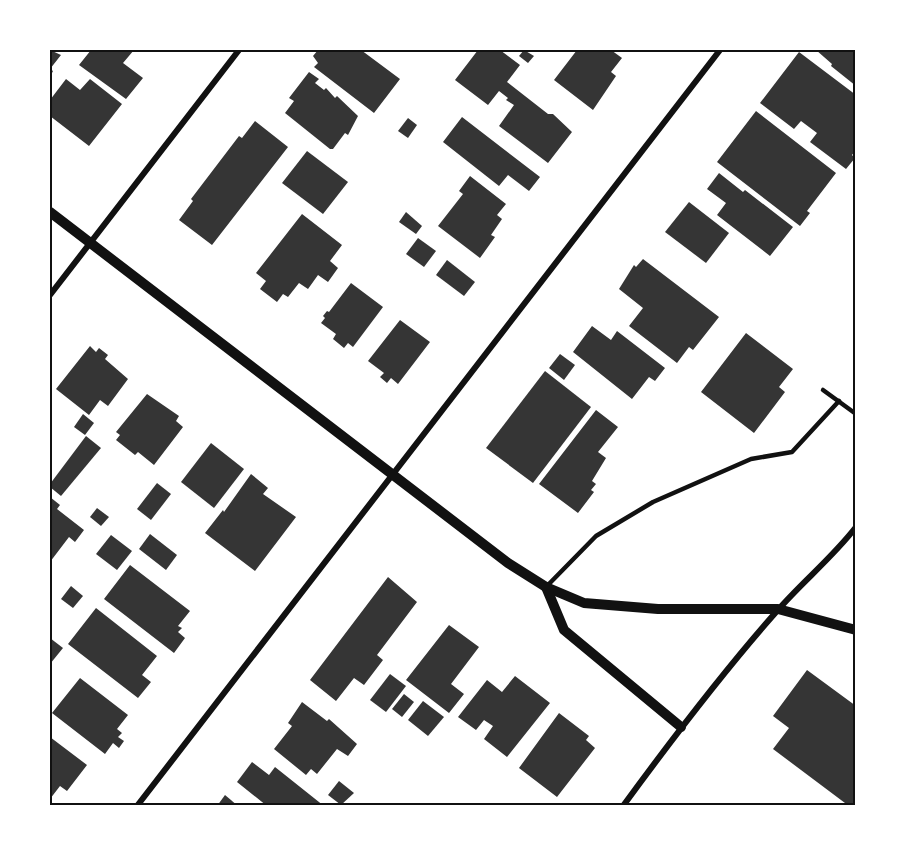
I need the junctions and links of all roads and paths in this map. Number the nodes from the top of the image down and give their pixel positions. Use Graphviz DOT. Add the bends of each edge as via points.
graph roads {
  1 [pos="239,50"];
  2 [pos="720,50"];
  3 [pos="50,212"];
  4 [pos="90,243"];
  5 [pos="50,295"];
  6 [pos="823,390"];
  7 [pos="838,401"];
  8 [pos="855,414"];
  9 [pos="391,475"];
  10 [pos="855,528"];
  11 [pos="546,587"];
  12 [pos="778,609"];
  13 [pos="855,630"];
  14 [pos="681,727"];
  15 [pos="137,806"];
  16 [pos="623,806"];
  1 -- 4 [label="street"];
  2 -- 9 [label="street"];
  3 -- 4 [label="street"];
  4 -- 5 [label="street"];
  4 -- 9 [label="street"];
  6 -- 7 [label="lane"];
  7 -- 8 [label="lane"];
  7 -- 11 [label="lane" via="792,452 751,459 653,502 596,536"];
  9 -- 11 [label="street"];
  9 -- 15 [label="street"];
  10 -- 12 [label="street"];
  11 -- 12 [label="street" via="584,603 658,609"];
  11 -- 14 [label="street" via="564,630"];
  12 -- 13 [label="street"];
  12 -- 14 [label="street"];
  14 -- 16 [label="street"];
}
